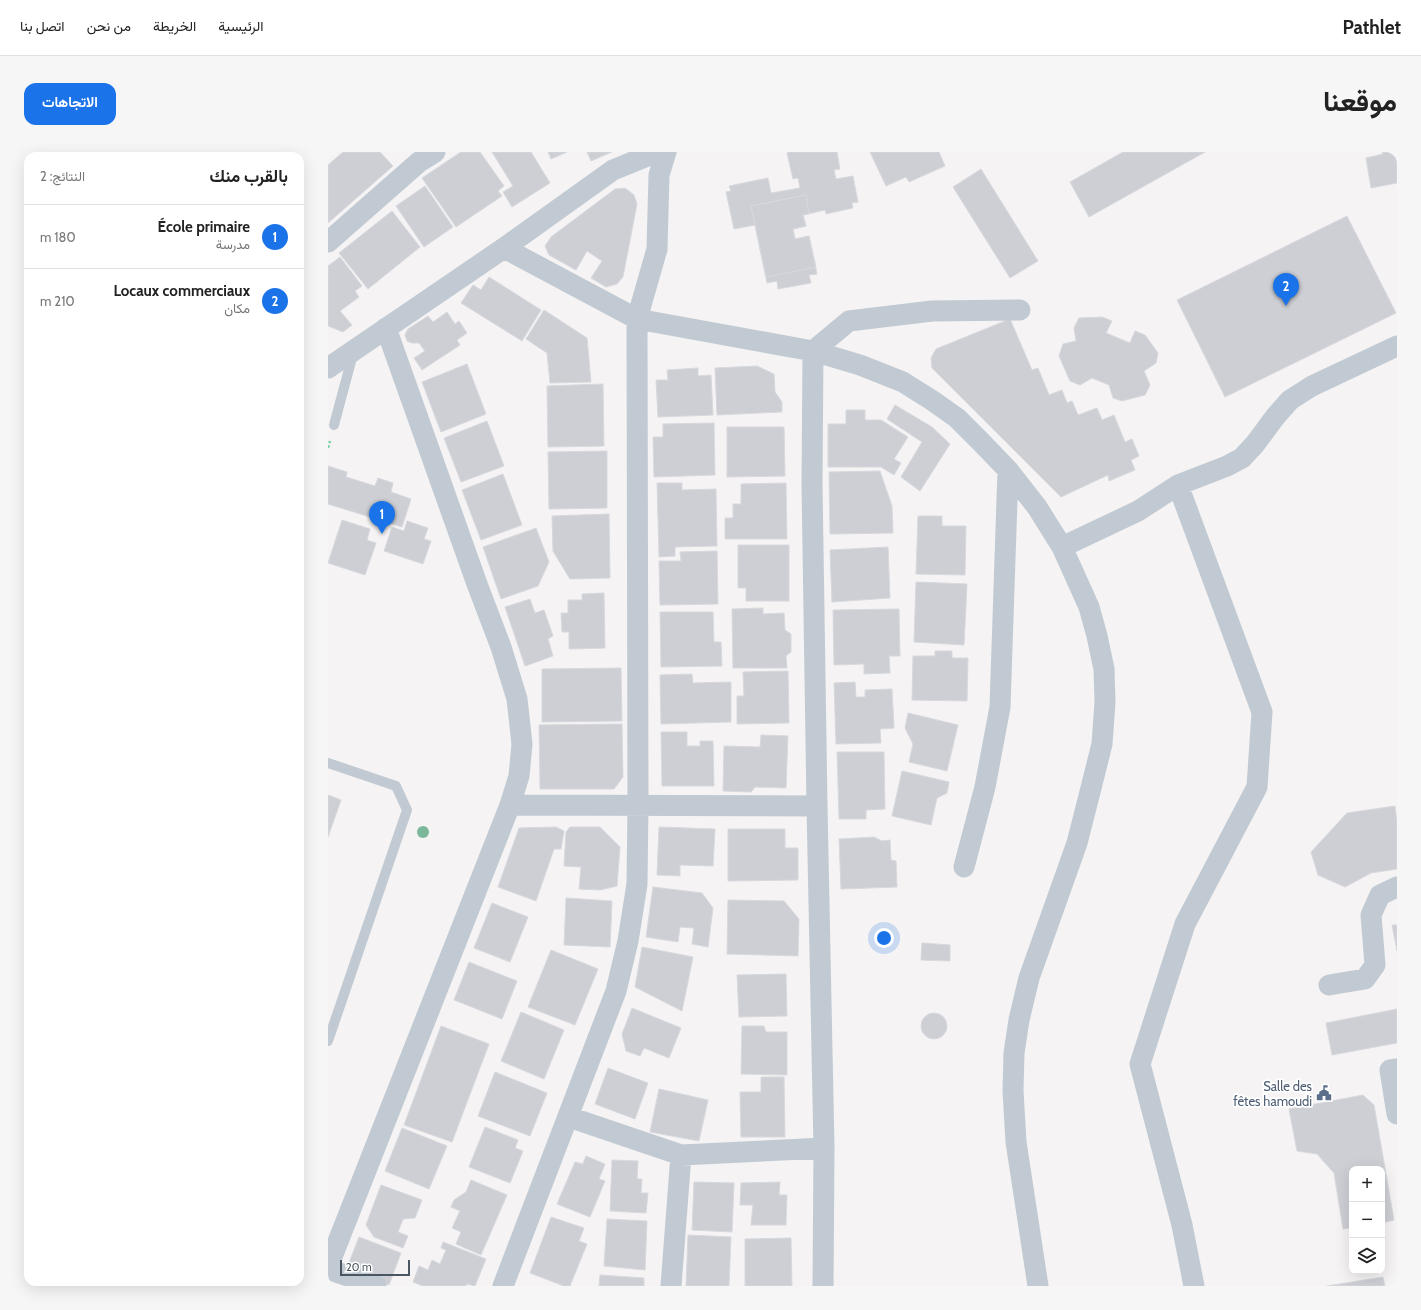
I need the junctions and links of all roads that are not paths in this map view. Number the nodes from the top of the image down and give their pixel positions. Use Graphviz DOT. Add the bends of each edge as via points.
graph roads {
  1 [pos="435,152"];
  2 [pos="657,152"];
  3 [pos="666,152"];
  4 [pos="328,242"];
  5 [pos="504,248"];
  6 [pos="1020,310"];
  7 [pos="637,319"];
  8 [pos="386,328"];
  9 [pos="1397,346"];
  10 [pos="354,351"];
  11 [pos="813,351"];
  12 [pos="329,366"];
  13 [pos="334,425"];
  14 [pos="1008,470"];
  15 [pos="1178,485"];
  16 [pos="1062,548"];
  17 [pos="328,762"];
  18 [pos="510,805"];
  19 [pos="638,805"];
  20 [pos="817,806"];
  21 [pos="964,867"];
  22 [pos="1397,887"];
  23 [pos="1329,985"];
  24 [pos="328,1041"];
  25 [pos="1397,1069"];
  26 [pos="1397,1114"];
  27 [pos="569,1117"];
  28 [pos="824,1148"];
  29 [pos="681,1155"];
  30 [pos="328,1268"];
  31 [pos="376,1286"];
  32 [pos="503,1286"];
  33 [pos="671,1286"];
  34 [pos="824,1286"];
  35 [pos="1038,1286"];
  36 [pos="1194,1286"];
  1 -- 4 [label="street" via="419,162"];
  2 -- 5 [label="street" via="612,170"];
  3 -- 7 [label="street" via="659,175 657,249"];
  5 -- 7 [label="street"];
  5 -- 8 [label="street"];
  6 -- 11 [label="street" via="932,311 849,321"];
  7 -- 11 [label="street"];
  7 -- 19 [label="street"];
  8 -- 10 [label="street"];
  8 -- 18 [label="street" via="501,647 517,699 522,744 519,776"];
  9 -- 15 [label="street" via="1295,396 1242,458"];
  10 -- 12 [label="street"];
  10 -- 13 [label="lane"];
  11 -- 14 [label="street" via="860,364 903,382 957,418"];
  11 -- 20 [label="street" via="812,484"];
  14 -- 16 [label="street" via="1037,507"];
  14 -- 21 [label="street" via="1000,707 985,787"];
  15 -- 16 [label="street" via="1138,511"];
  15 -- 36 [label="street" via="1262,712 1257,787 1185,924 1140,1064 1182,1224"];
  16 -- 35 [label="street" via="1089,608 1098,636 1104,669 1105,702 1102,744 1077,843 1029,978 1014,1053 1016,1142"];
  17 -- 24 [label="lane" via="396,786 407,810"];
  18 -- 19 [label="street"];
  18 -- 30 [label="street"];
  19 -- 20 [label="street"];
  19 -- 27 [label="street" via="637,884 628,941 616,991"];
  20 -- 28 [label="street"];
  22 -- 23 [label="street" via="1380,895 1371,915 1375,965 1365,979"];
  25 -- 26 [label="street" via="1390,1070"];
  27 -- 29 [label="street"];
  27 -- 32 [label="street"];
  28 -- 29 [label="street"];
  28 -- 34 [label="street"];
  29 -- 33 [label="street"];
  30 -- 31 [label="street"];
}
